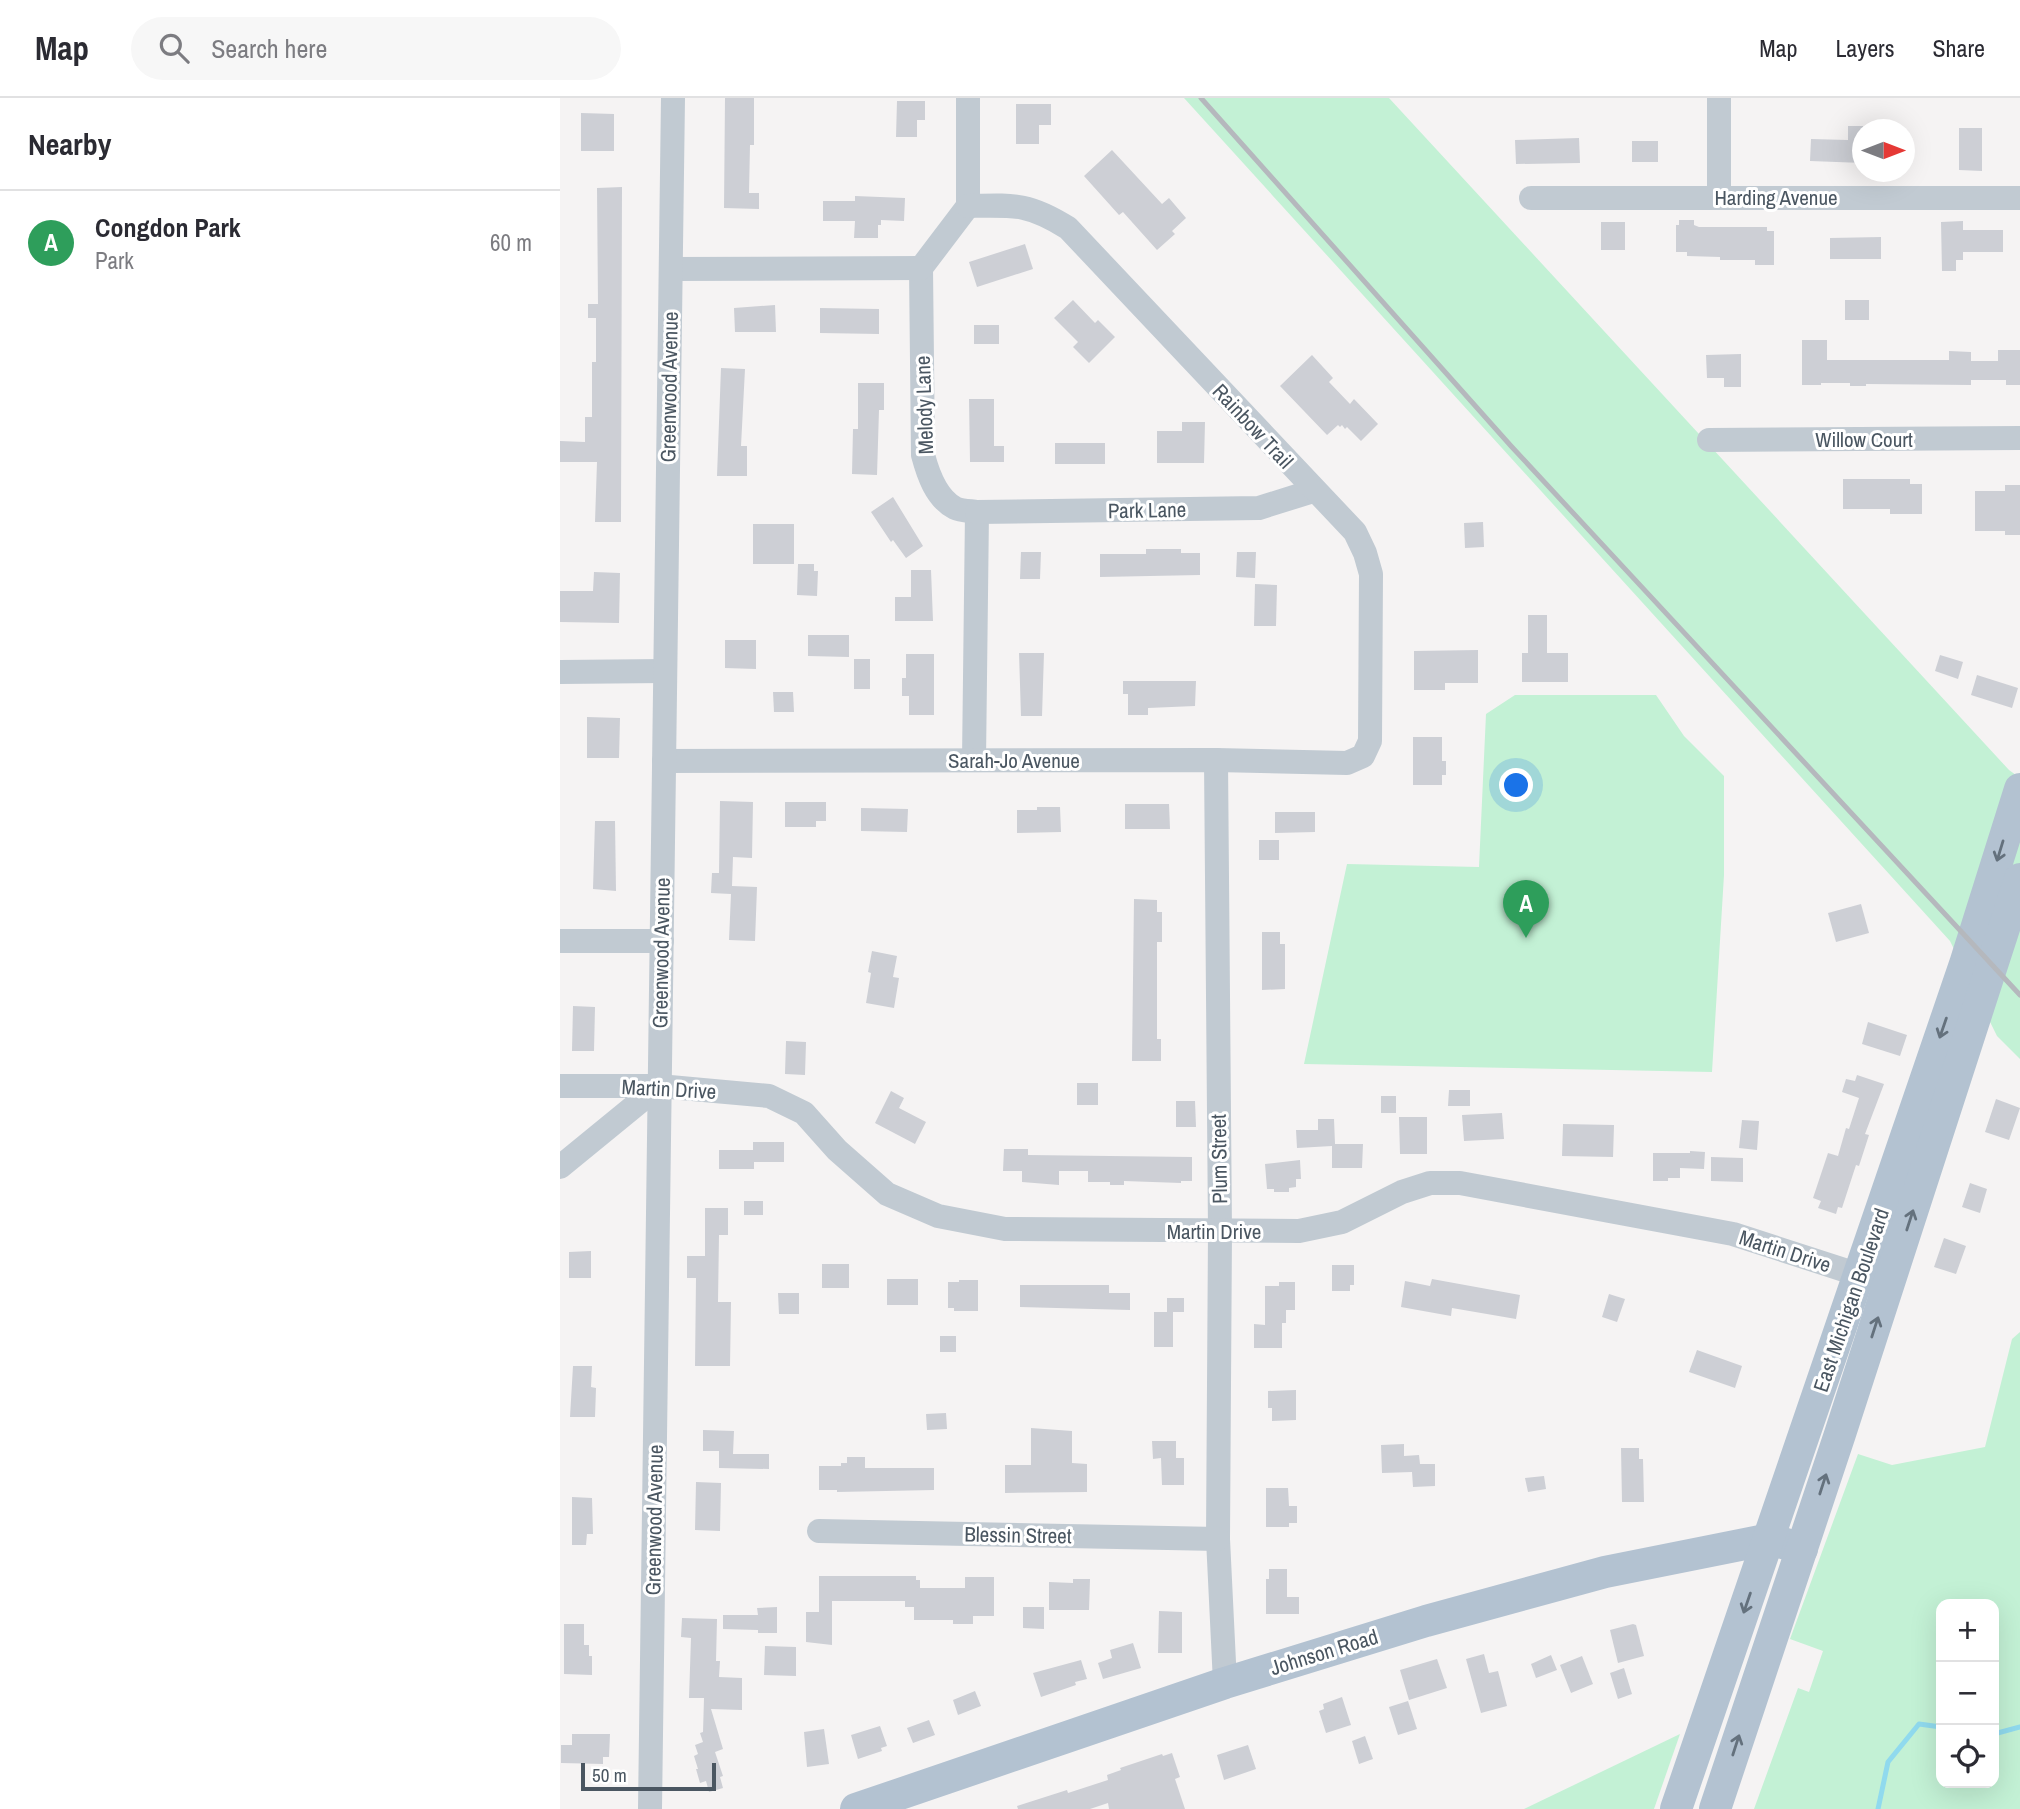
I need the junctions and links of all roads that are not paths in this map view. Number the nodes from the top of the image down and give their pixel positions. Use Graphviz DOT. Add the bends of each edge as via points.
graph roads {
  1 [pos="673,98"];
  2 [pos="968,98"];
  3 [pos="1719,98"];
  4 [pos="1719,197"];
  5 [pos="1531,198"];
  6 [pos="2020,198"];
  7 [pos="968,206"];
  8 [pos="921,268"];
  9 [pos="671,269"];
  10 [pos="2020,438"];
  11 [pos="1709,440"];
  12 [pos="1313,491"];
  13 [pos="977,512"];
  14 [pos="665,671"];
  15 [pos="560,672"];
  16 [pos="1363,756"];
  17 [pos="974,760"];
  18 [pos="1216,760"];
  19 [pos="664,761"];
  20 [pos="2020,789"];
  21 [pos="2020,879"];
  22 [pos="662,941"];
  23 [pos="560,942"];
  24 [pos="560,1086"];
  25 [pos="659,1086"];
  26 [pos="560,1167"];
  27 [pos="1220,1231"];
  28 [pos="1874,1280"];
  29 [pos="818,1531"];
  30 [pos="1218,1539"];
  31 [pos="1770,1539"];
  32 [pos="1802,1549"];
  33 [pos="1225,1683"];
  34 [pos="650,1809"];
  35 [pos="856,1809"];
  36 [pos="1676,1809"];
  37 [pos="1715,1809"];
  1 -- 9 [label="street, Greenwood Avenue"];
  2 -- 7 [label="street"];
  3 -- 4 [label="street"];
  4 -- 5 [label="street, Harding Avenue"];
  4 -- 6 [label="street, Harding Avenue"];
  7 -- 8 [label="street"];
  7 -- 12 [label="street, Rainbow Trail" via="1015,205 1068,228"];
  8 -- 9 [label="street"];
  8 -- 13 [label="street, Melody Lane" via="923,455 929,478 940,494 954,508"];
  9 -- 14 [label="street, Greenwood Avenue"];
  10 -- 11 [label="street, Willow Court"];
  12 -- 13 [label="street, Park Lane" via="1259,508"];
  12 -- 16 [label="street, Rainbow Trail" via="1355,532 1371,574 1370,741"];
  13 -- 17 [label="street"];
  14 -- 15 [label="street"];
  14 -- 19 [label="street, Greenwood Avenue"];
  16 -- 18 [label="street, Sarah-Jo Avenue" via="1348,763"];
  17 -- 18 [label="street, Sarah-Jo Avenue"];
  17 -- 19 [label="street, Sarah-Jo Avenue"];
  18 -- 27 [label="street, Plum Street"];
  19 -- 22 [label="street, Greenwood Avenue"];
  20 -- 28 [label="main road, East Michigan Boulevard, one-way"];
  28 -- 21 [label="main road, East Michigan Boulevard, one-way"];
  22 -- 23 [label="street"];
  22 -- 25 [label="street, Greenwood Avenue"];
  24 -- 25 [label="street, Martin Drive"];
  25 -- 26 [label="street"];
  25 -- 27 [label="street, Martin Drive" via="769,1096 804,1113 887,1194 938,1216 1005,1229"];
  25 -- 34 [label="street, Greenwood Avenue"];
  27 -- 28 [label="street, Martin Drive" via="1299,1231 1342,1222 1430,1183 1460,1183 1733,1234"];
  27 -- 30 [label="street, Plum Street"];
  28 -- 31 [label="main road, East Michigan Boulevard"];
  32 -- 28 [label="main road, East Michigan Boulevard, one-way"];
  29 -- 30 [label="street, Blessin Street"];
  30 -- 33 [label="street, Plum Street"];
  31 -- 32 [label="main road, Johnson Road"];
  31 -- 33 [label="main road, Johnson Road" via="1605,1572"];
  31 -- 36 [label="main road, East Michigan Boulevard, one-way"];
  37 -- 32 [label="main road, East Michigan Boulevard, one-way"];
  33 -- 35 [label="main road, Johnson Road"];
}
